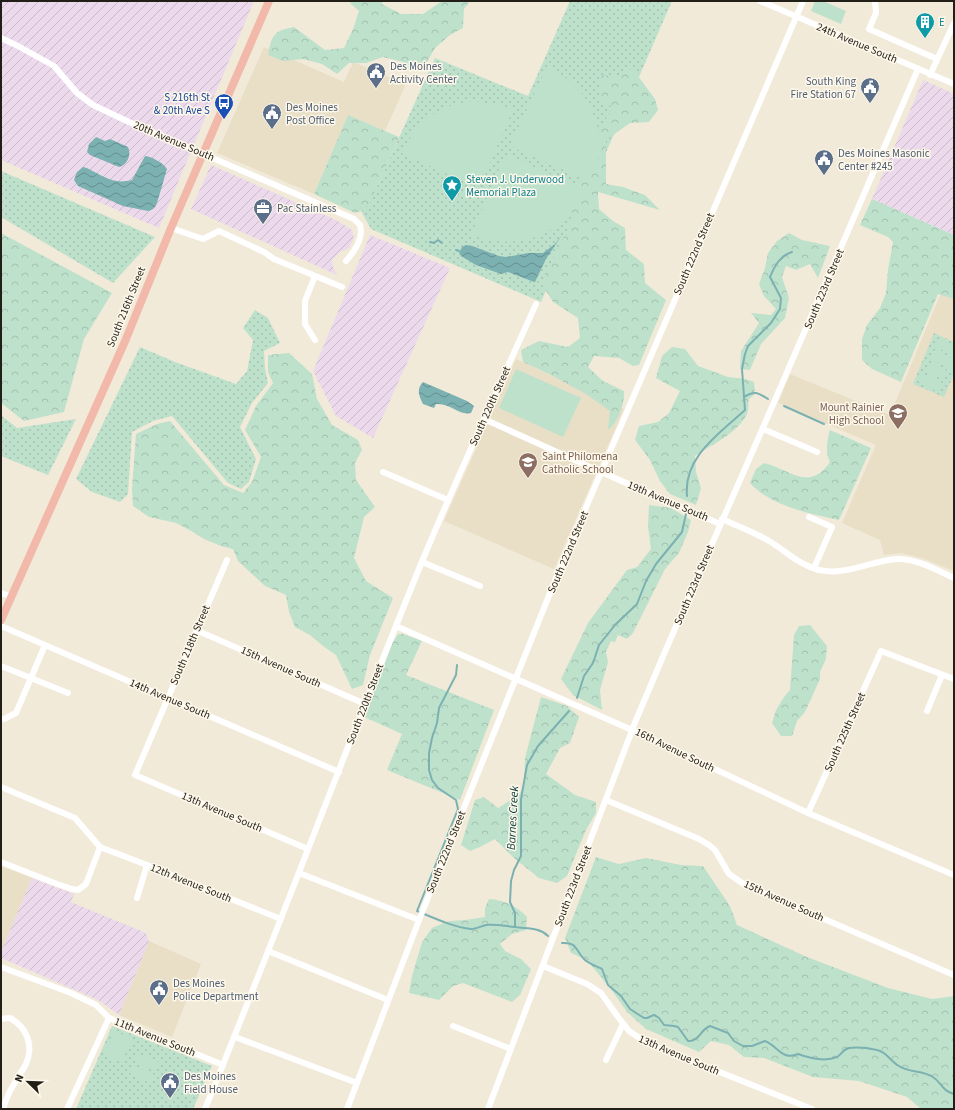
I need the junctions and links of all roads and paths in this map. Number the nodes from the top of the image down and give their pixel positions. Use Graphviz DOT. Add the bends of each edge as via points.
graph roads {
  1 [pos="270,1"];
  2 [pos="760,1"];
  3 [pos="803,1"];
  4 [pos="875,1"];
  5 [pos="796,17"];
  6 [pos="954,23"];
  7 [pos="1,38"];
  8 [pos="937,59"];
  9 [pos="918,69"];
  10 [pos="930,74"];
  11 [pos="954,84"];
  12 [pos="203,154"];
  13 [pos="171,228"];
  14 [pos="346,261"];
  15 [pos="315,276"];
  16 [pos="342,288"];
  17 [pos="536,304"];
  18 [pos="315,340"];
  19 [pos="484,419"];
  20 [pos="763,429"];
  21 [pos="817,452"];
  22 [pos="383,472"];
  23 [pos="601,472"];
  24 [pos="448,500"];
  25 [pos="808,517"];
  26 [pos="721,522"];
  27 [pos="226,560"];
  28 [pos="422,562"];
  29 [pos="814,568"];
  30 [pos="954,578"];
  31 [pos="480,586"];
  32 [pos="1,593"];
  33 [pos="12,597"];
  34 [pos="1,620"];
  35 [pos="1,626"];
  36 [pos="396,626"];
  37 [pos="196,630"];
  38 [pos="45,645"];
  39 [pos="1,666"];
  40 [pos="942,674"];
  41 [pos="31,678"];
  42 [pos="516,678"];
  43 [pos="954,679"];
  44 [pos="68,693"];
  45 [pos="167,698"];
  46 [pos="365,704"];
  47 [pos="927,711"];
  48 [pos="4,719"];
  49 [pos="632,730"];
  50 [pos="339,772"];
  51 [pos="135,775"];
  52 [pos="1,787"];
  53 [pos="606,800"];
  54 [pos="808,813"];
  55 [pos="100,848"];
  56 [pos="308,849"];
  57 [pos="1,862"];
  58 [pos="148,865"];
  59 [pos="299,873"];
  60 [pos="954,875"];
  61 [pos="137,898"];
  62 [pos="281,919"];
  63 [pos="419,920"];
  64 [pos="268,951"];
  65 [pos="543,966"];
  66 [pos="1,967"];
  67 [pos="954,975"];
  68 [pos="388,1000"];
  69 [pos="109,1018"];
  70 [pos="1,1019"];
  71 [pos="623,1024"];
  72 [pos="453,1026"];
  73 [pos="235,1037"];
  74 [pos="511,1049"];
  75 [pos="606,1060"];
  76 [pos="223,1064"];
  77 [pos="357,1083"];
  78 [pos="3,1109"];
  79 [pos="67,1109"];
  80 [pos="205,1109"];
  81 [pos="347,1109"];
  82 [pos="488,1109"];
  83 [pos="812,1109"];
  1 -- 12 [label="main road, South 216th Street"];
  2 -- 5 [label="street, 24th Avenue South"];
  3 -- 5 [label="street, South 222nd Street"];
  4 -- 8 [label="street" via="876,13 869,29"];
  5 -- 9 [label="street, 24th Avenue South"];
  5 -- 23 [label="street, South 222nd Street"];
  6 -- 8 [label="street"];
  7 -- 12 [label="street, 20th Avenue South" via="54,66 77,93 93,105"];
  8 -- 10 [label="street"];
  9 -- 10 [label="street, 24th Avenue South"];
  9 -- 20 [label="street, South 223rd Street"];
  10 -- 11 [label="street, 24th Avenue South"];
  12 -- 13 [label="main road, South 216th Street"];
  12 -- 14 [label="street, 20th Avenue South" via="354,219 360,225 361,235 353,253"];
  13 -- 15 [label="street" via="203,239 219,231 274,259"];
  13 -- 33 [label="main road, South 216th Street" via="128,333"];
  15 -- 16 [label="street"];
  15 -- 18 [label="street" via="305,301 305,324"];
  17 -- 19 [label="street, South 220th Street"];
  19 -- 23 [label="street, 19th Avenue South"];
  19 -- 24 [label="street, South 220th Street"];
  20 -- 21 [label="street"];
  20 -- 26 [label="street, South 223rd Street"];
  22 -- 24 [label="street"];
  23 -- 26 [label="street, 19th Avenue South"];
  23 -- 42 [label="street, South 222nd Street"];
  24 -- 28 [label="street, South 220th Street"];
  25 -- 29 [label="street" via="832,527"];
  26 -- 29 [label="street, 19th Avenue South" via="758,535 794,559"];
  26 -- 49 [label="street, South 223rd Street"];
  27 -- 37 [label="street, South 218th Street"];
  28 -- 31 [label="street"];
  28 -- 36 [label="street, South 220th Street"];
  29 -- 30 [label="street, 19th Avenue South" via="841,572 898,559 923,565"];
  32 -- 33 [label="street"];
  33 -- 34 [label="main road, South 216th Street"];
  35 -- 38 [label="street, 14th Avenue South"];
  36 -- 42 [label="street, 16th Avenue South"];
  36 -- 46 [label="street, South 220th Street"];
  37 -- 45 [label="street, South 218th Street"];
  37 -- 46 [label="street, 15th Avenue South"];
  38 -- 41 [label="street"];
  38 -- 45 [label="street, 14th Avenue South"];
  39 -- 41 [label="street"];
  40 -- 43 [label="street"];
  40 -- 47 [label="street"];
  40 -- 54 [label="street, South 225th Street" via="881,650"];
  41 -- 44 [label="street"];
  41 -- 48 [label="street" via="16,712"];
  42 -- 49 [label="street, 16th Avenue South"];
  42 -- 63 [label="street, South 222nd Street"];
  45 -- 50 [label="street, 14th Avenue South"];
  45 -- 51 [label="street, South 218th Street"];
  46 -- 50 [label="street, South 220th Street"];
  49 -- 53 [label="street, South 223rd Street"];
  49 -- 54 [label="street, 16th Avenue South"];
  50 -- 56 [label="street, South 220th Street"];
  51 -- 56 [label="street, 13th Avenue South"];
  52 -- 55 [label="street" via="75,818"];
  53 -- 65 [label="street, South 223rd Street"];
  53 -- 67 [label="street, 15th Avenue South" via="709,845 715,850 729,874 745,885"];
  54 -- 60 [label="street, 16th Avenue South"];
  55 -- 57 [label="street" via="86,884 78,890"];
  55 -- 58 [label="street, 12th Avenue South"];
  56 -- 59 [label="street, South 220th Street"];
  58 -- 61 [label="street"];
  58 -- 62 [label="street, 12th Avenue South"];
  59 -- 62 [label="street, South 220th Street"];
  59 -- 63 [label="street"];
  62 -- 64 [label="street, South 220th Street"];
  63 -- 68 [label="street, South 222nd Street"];
  64 -- 68 [label="street"];
  64 -- 73 [label="street, South 220th Street"];
  65 -- 71 [label="street, 13th Avenue South" via="595,988"];
  65 -- 74 [label="street, South 223rd Street"];
  66 -- 69 [label="street, 11th Avenue South" via="71,993 96,1005"];
  68 -- 77 [label="street, South 222nd Street"];
  69 -- 76 [label="street, 11th Avenue South"];
  69 -- 79 [label="street"];
  70 -- 78 [label="street" via="10,1018 24,1028 29,1046 26,1062"];
  71 -- 75 [label="street"];
  71 -- 83 [label="street, 13th Avenue South" via="647,1043"];
  72 -- 74 [label="street"];
  73 -- 76 [label="street, South 220th Street"];
  73 -- 77 [label="street"];
  74 -- 82 [label="street, South 223rd Street"];
  76 -- 80 [label="street, South 220th Street"];
  77 -- 81 [label="street, South 222nd Street"];
}
